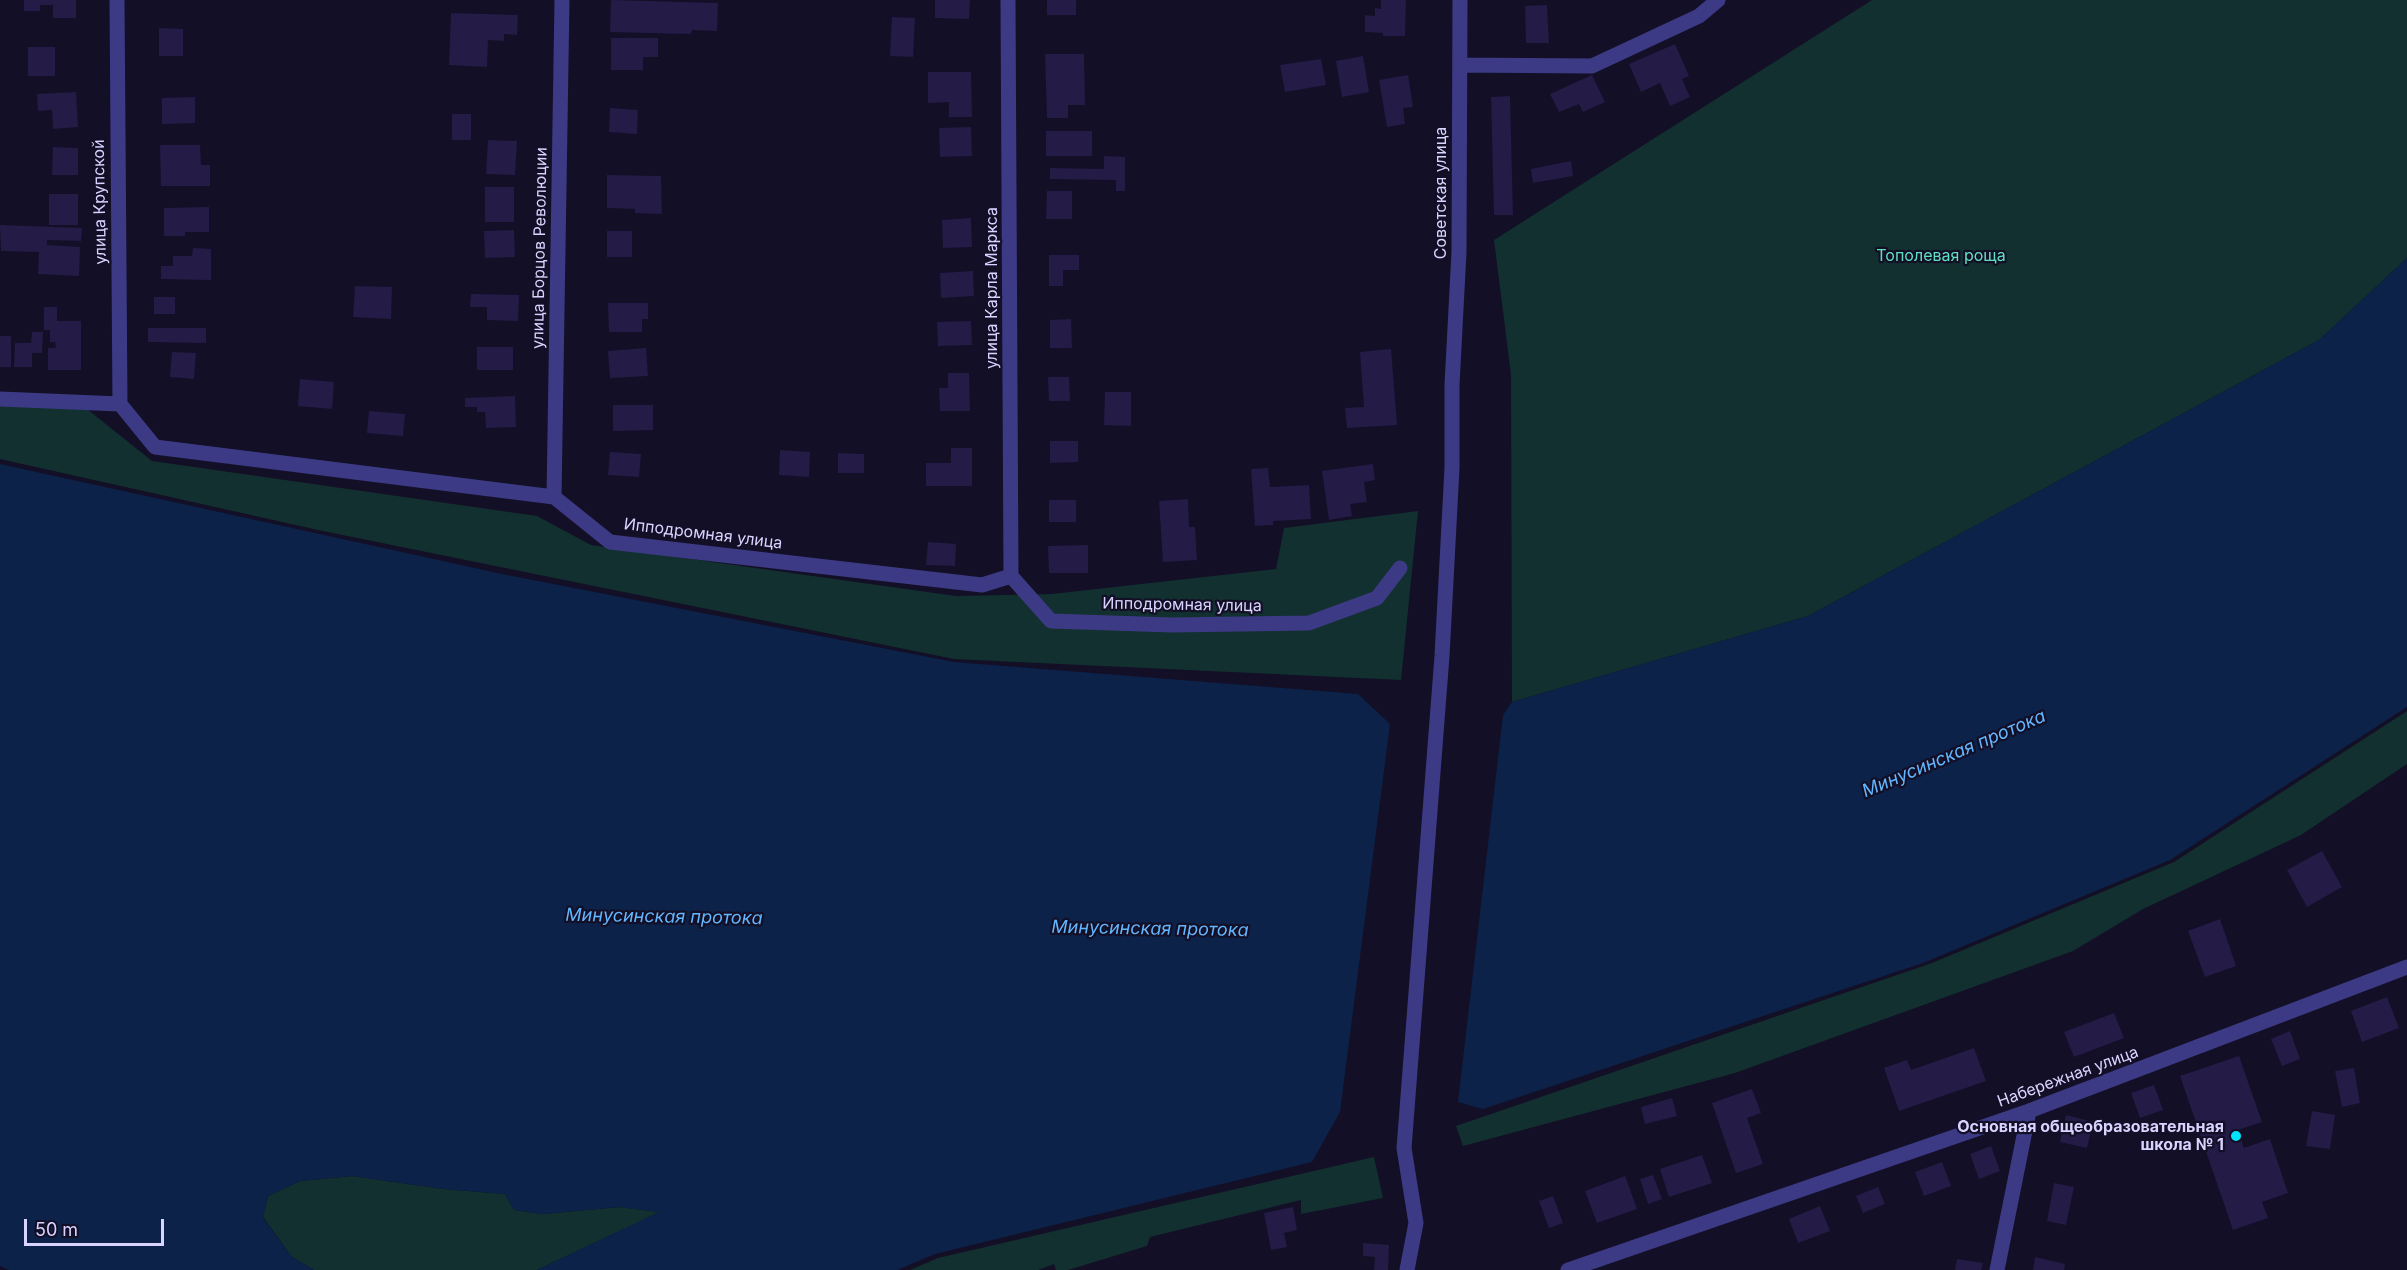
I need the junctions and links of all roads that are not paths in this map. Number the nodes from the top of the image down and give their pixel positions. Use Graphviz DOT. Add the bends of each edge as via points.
graph roads {
  1 [pos="117,0"];
  2 [pos="562,0"];
  3 [pos="1008,0"];
  4 [pos="1460,0"];
  5 [pos="1718,0"];
  6 [pos="1460,65"];
  7 [pos="0,399"];
  8 [pos="120,404"];
  9 [pos="555,497"];
  10 [pos="1400,568"];
  11 [pos="1011,576"];
  12 [pos="2407,967"];
  13 [pos="2030,1111"];
  14 [pos="1407,1270"];
  15 [pos="1568,1270"];
  16 [pos="1997,1270"];
  1 -- 8 [label="street, улица Крупской"];
  2 -- 9 [label="street, улица Борцов Революции"];
  3 -- 11 [label="street, улица Карла Маркса"];
  4 -- 6 [label="street, Советская улица"];
  5 -- 6 [label="street" via="1699,16 1592,66"];
  6 -- 14 [label="street, Советская улица" via="1452,468 1442,656 1404,1148 1416,1223"];
  7 -- 8 [label="street"];
  8 -- 9 [label="street" via="155,447"];
  9 -- 11 [label="street, Ипподромная улица" via="610,542 982,585"];
  10 -- 11 [label="street, Ипподромная улица" via="1377,598 1309,623 1172,625 1051,621"];
  12 -- 13 [label="street, Набережная улица"];
  13 -- 15 [label="street, Набережная улица"];
  13 -- 16 [label="street"];
}
